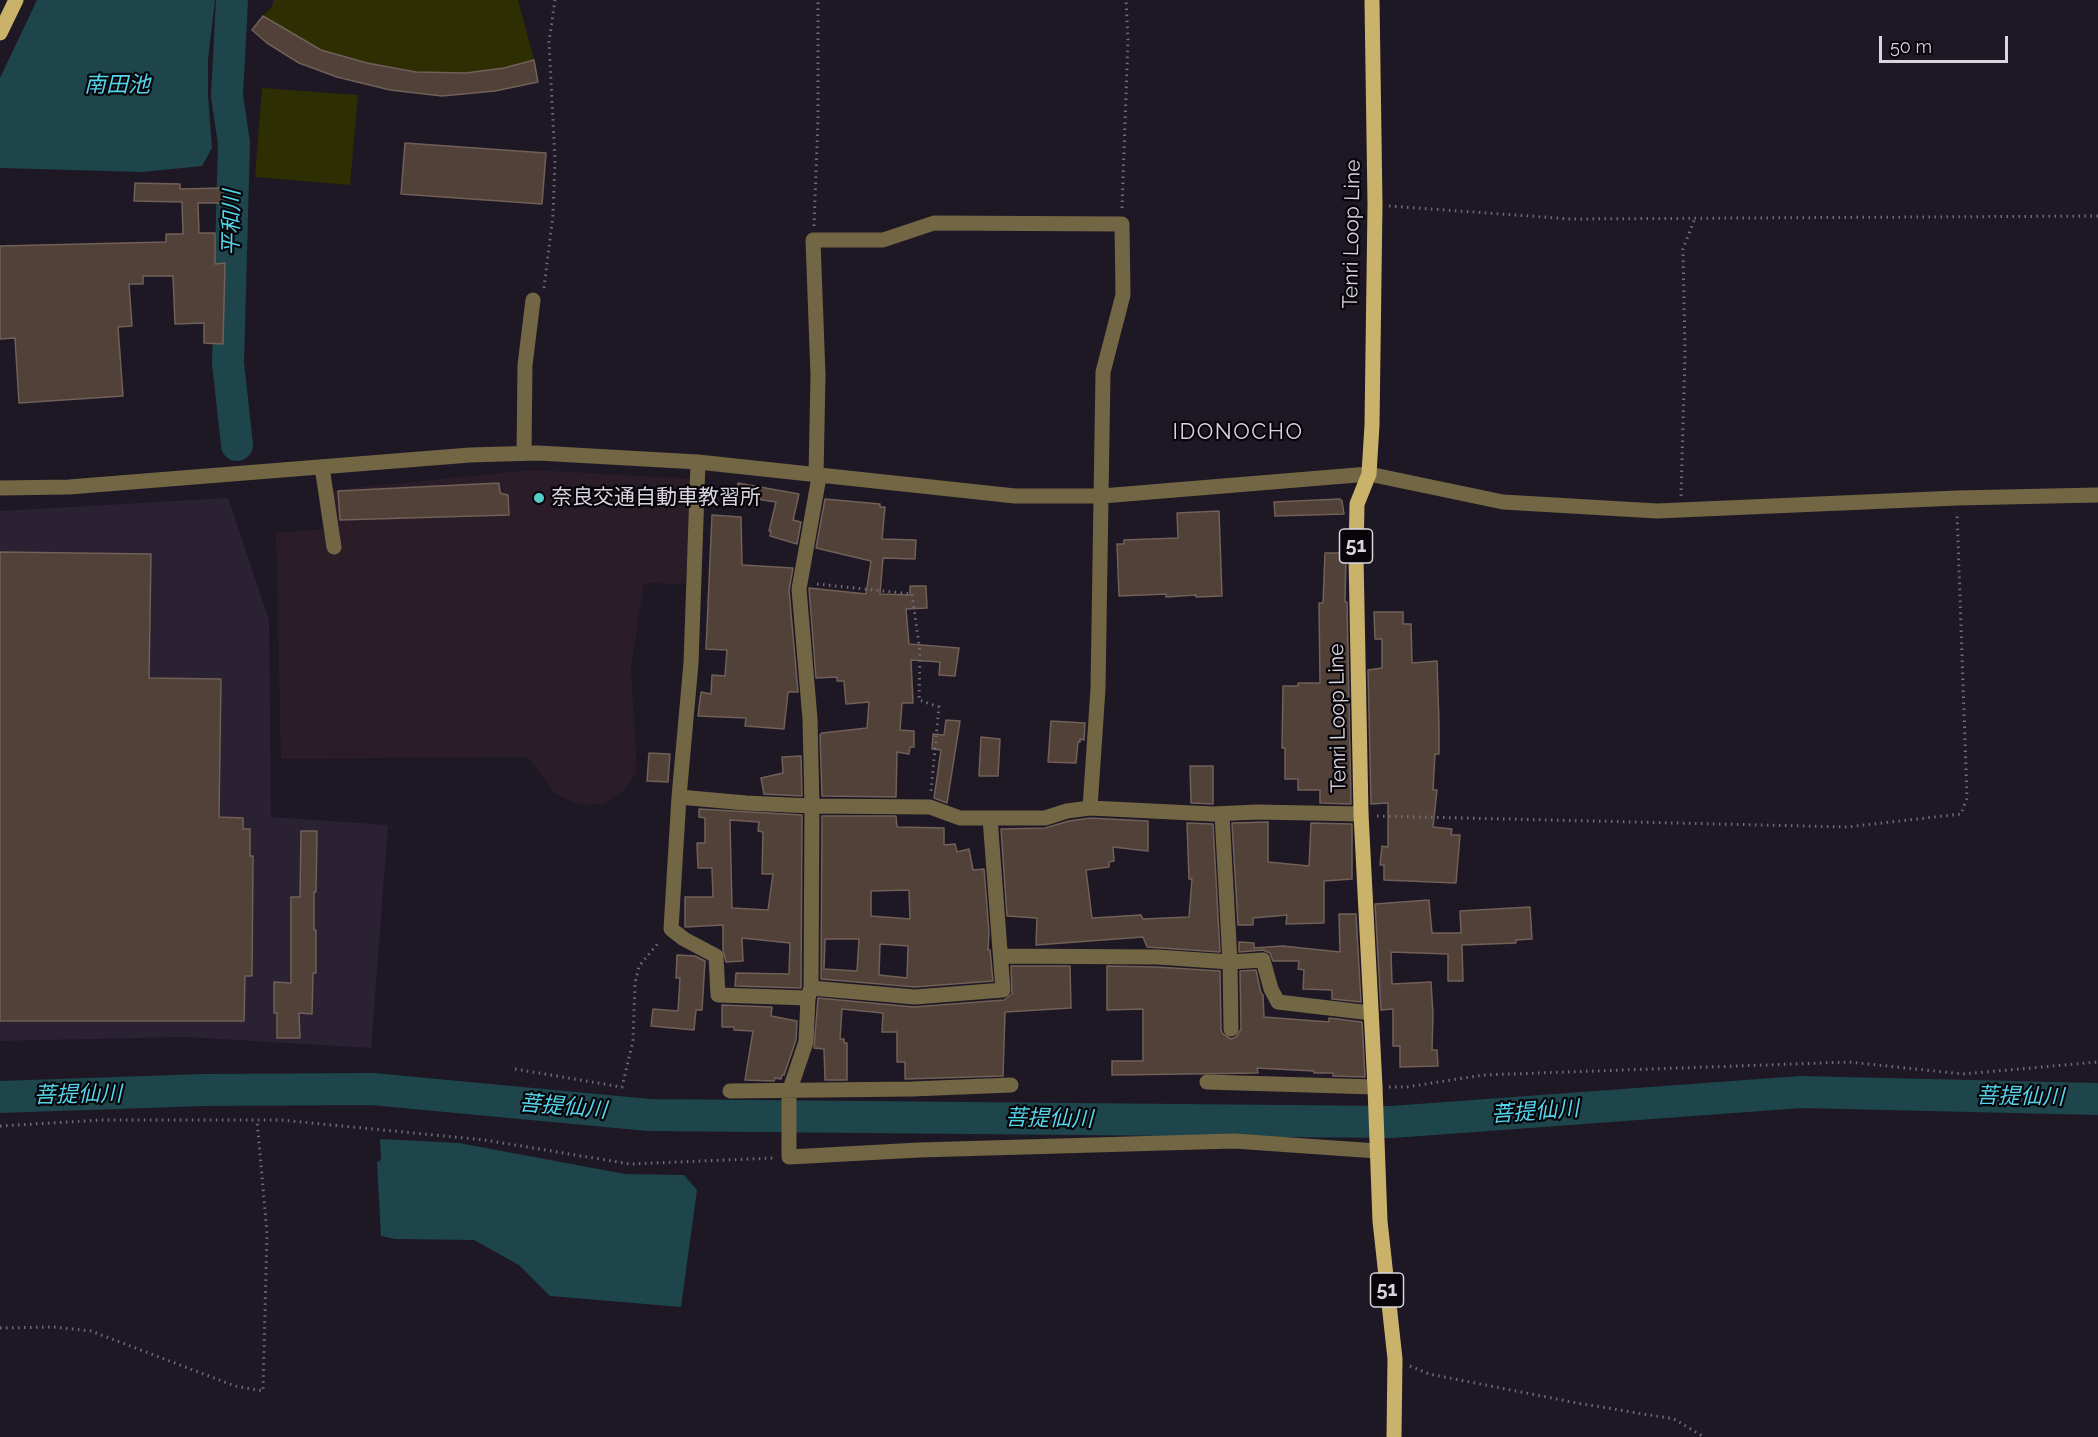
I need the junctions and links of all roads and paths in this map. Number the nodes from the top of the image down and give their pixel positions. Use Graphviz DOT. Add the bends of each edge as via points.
graph roads {
  1 [pos="16,0"];
  2 [pos="555,0"];
  3 [pos="818,0"];
  4 [pos="1126,0"];
  5 [pos="1372,0"];
  6 [pos="0,33"];
  7 [pos="1375,204"];
  8 [pos="2098,216"];
  9 [pos="1695,218"];
  10 [pos="1122,224"];
  11 [pos="813,240"];
  12 [pos="538,296"];
  13 [pos="524,453"];
  14 [pos="698,462"];
  15 [pos="322,467"];
  16 [pos="1369,474"];
  17 [pos="818,476"];
  18 [pos="0,488"];
  19 [pos="2098,495"];
  20 [pos="1102,496"];
  21 [pos="1957,498"];
  22 [pos="1681,510"];
  23 [pos="334,547"];
  24 [pos="800,582"];
  25 [pos="679,797"];
  26 [pos="812,806"];
  27 [pos="930,807"];
  28 [pos="1090,808"];
  29 [pos="1222,814"];
  30 [pos="1361,814"];
  31 [pos="990,818"];
  32 [pos="671,929"];
  33 [pos="1001,956"];
  34 [pos="1230,962"];
  35 [pos="810,993"];
  36 [pos="1371,1012"];
  37 [pos="1231,1029"];
  38 [pos="2098,1062"];
  39 [pos="515,1069"];
  40 [pos="1207,1082"];
  41 [pos="1011,1085"];
  42 [pos="1376,1090"];
  43 [pos="730,1091"];
  44 [pos="788,1094"];
  45 [pos="257,1120"];
  46 [pos="0,1126"];
  47 [pos="1377,1147"];
  48 [pos="789,1154"];
  49 [pos="0,1328"];
  50 [pos="1395,1359"];
  51 [pos="1394,1437"];
  52 [pos="1704,1437"];
  1 -- 6 [label="main road"];
  2 -- 12 [label="path" via="549,42 555,160 553,215"];
  3 -- 11 [label="path"];
  4 -- 10 [label="path"];
  5 -- 7 [label="main road, Tenri Loop Line / 51"];
  7 -- 9 [label="path" via="1571,219"];
  7 -- 16 [label="main road, Tenri Loop Line / 51"];
  8 -- 9 [label="path"];
  9 -- 22 [label="path" via="1683,249"];
  10 -- 11 [label="street" via="934,224 883,240"];
  10 -- 20 [label="street" via="1123,295 1103,372"];
  11 -- 17 [label="street"];
  12 -- 13 [label="street" via="525,364"];
  13 -- 14 [label="street"];
  13 -- 15 [label="street"];
  14 -- 17 [label="street"];
  14 -- 25 [label="street" via="691,663"];
  15 -- 18 [label="street" via="69,487"];
  15 -- 23 [label="street"];
  16 -- 20 [label="street"];
  16 -- 22 [label="street" via="1503,502"];
  16 -- 30 [label="main road, Tenri Loop Line / 51" via="1357,504"];
  17 -- 20 [label="street" via="1015,496"];
  17 -- 24 [label="street"];
  19 -- 21 [label="street"];
  20 -- 28 [label="street" via="1098,689"];
  21 -- 22 [label="street"];
  21 -- 30 [label="path" via="1967,798 1961,814 1846,827"];
  24 -- 26 [label="street"];
  24 -- 27 [label="path" via="912,594 920,652 919,700 939,706"];
  25 -- 26 [label="street"];
  25 -- 32 [label="street"];
  26 -- 27 [label="street"];
  26 -- 35 [label="street"];
  27 -- 31 [label="street" via="960,818"];
  28 -- 29 [label="street"];
  28 -- 31 [label="street" via="1045,818"];
  29 -- 30 [label="street"];
  29 -- 34 [label="street"];
  30 -- 36 [label="main road, Tenri Loop Line / 51"];
  31 -- 33 [label="street"];
  32 -- 35 [label="street" via="716,956 718,995"];
  32 -- 39 [label="path" via="639,966 633,1041 622,1087"];
  33 -- 34 [label="street" via="1157,957"];
  33 -- 35 [label="street" via="1003,990 915,997"];
  34 -- 36 [label="street" via="1263,960 1270,989 1278,1002"];
  34 -- 37 [label="street"];
  35 -- 44 [label="street" via="806,1042"];
  36 -- 42 [label="main road, Tenri Loop Line / 51"];
  38 -- 42 [label="path" via="1963,1074 1849,1062 1483,1075"];
  40 -- 42 [label="street"];
  41 -- 44 [label="street"];
  42 -- 47 [label="main road, Tenri Loop Line / 51"];
  43 -- 44 [label="street"];
  44 -- 48 [label="street"];
  45 -- 46 [label="path" via="101,1120"];
  45 -- 48 [label="path" via="485,1140 630,1164"];
  45 -- 49 [label="path" via="267,1233 263,1391 235,1386 91,1331"];
  47 -- 48 [label="street" via="1234,1141"];
  47 -- 50 [label="main road, Tenri Loop Line / 51" via="1380,1221"];
  50 -- 51 [label="main road, Tenri Loop Line / 51"];
  50 -- 52 [label="path" via="1429,1374 1674,1419"];
}
